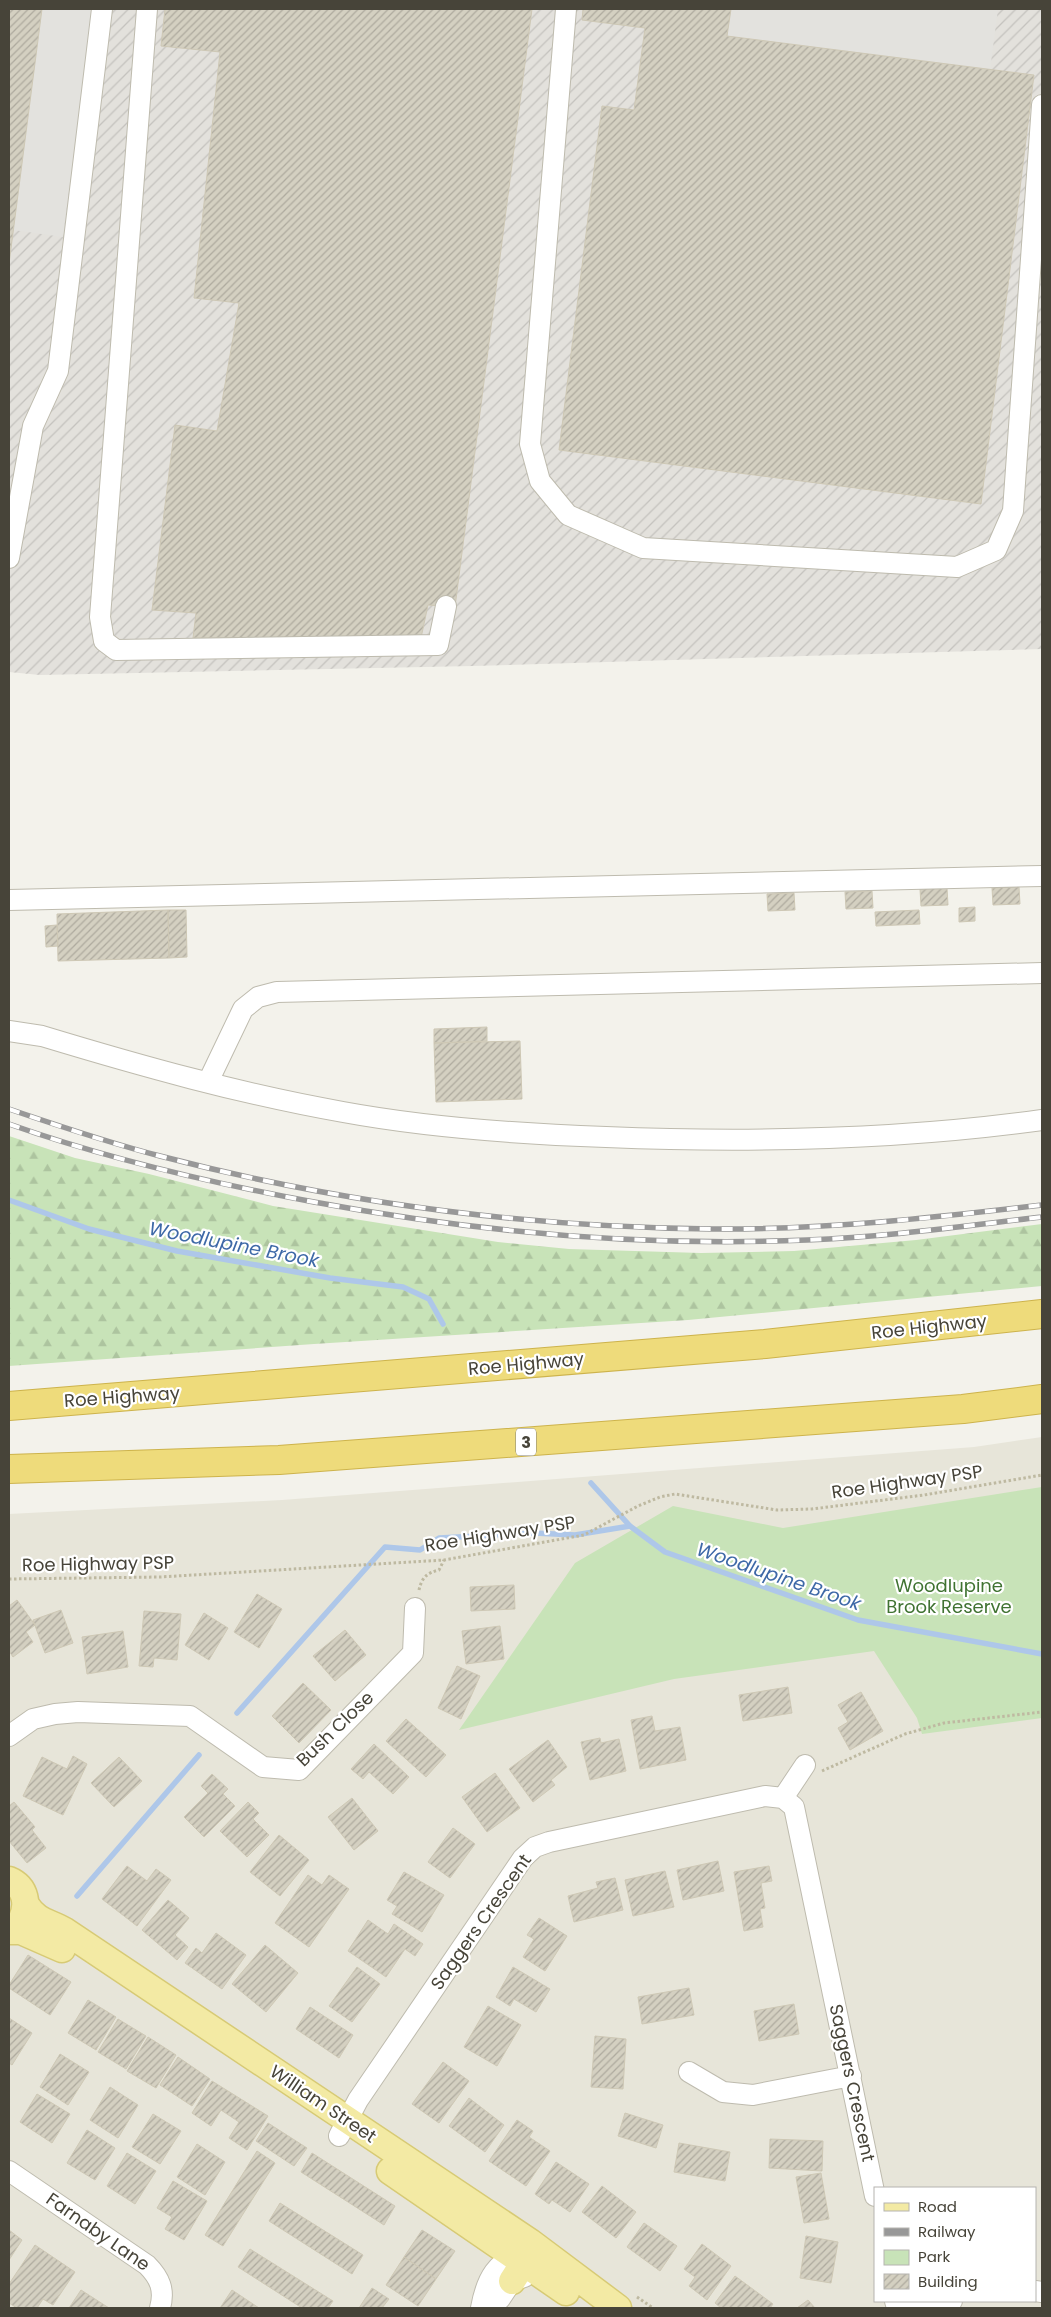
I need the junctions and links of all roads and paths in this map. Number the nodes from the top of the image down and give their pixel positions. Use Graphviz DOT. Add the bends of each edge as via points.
graph roads {
  1 [pos="102,9"];
  2 [pos="147,9"];
  3 [pos="566,9"];
  4 [pos="1042,105"];
  5 [pos="9,558"];
  6 [pos="446,606"];
  7 [pos="1042,876"];
  8 [pos="9,900"];
  9 [pos="1042,973"];
  10 [pos="9,1031"];
  11 [pos="208,1082"];
  12 [pos="1042,1120"];
  13 [pos="1042,1314"];
  14 [pos="1042,1399"];
  15 [pos="9,1406"];
  16 [pos="9,1469"];
  17 [pos="1042,1476"];
  18 [pos="444,1560"];
  19 [pos="9,1579"];
  20 [pos="415,1608"];
  21 [pos="1042,1712"];
  22 [pos="9,1736"];
  23 [pos="801,1771"];
  24 [pos="783,1798"];
  25 [pos="9,1880"];
  26 [pos="26,1905"];
  27 [pos="9,1931"];
  28 [pos="689,2072"];
  29 [pos="851,2076"];
  30 [pos="344,2128"];
  31 [pos="9,2171"];
  32 [pos="424,2171"];
  33 [pos="874,2191"];
  34 [pos="514,2265"];
  35 [pos="550,2270"];
  36 [pos="946,2302"];
  37 [pos="160,2308"];
  38 [pos="482,2308"];
  39 [pos="486,2308"];
  40 [pos="589,2308"];
  41 [pos="618,2308"];
  42 [pos="912,2308"];
  1 -- 5 [label="street" via="58,372 32,426"];
  2 -- 6 [label="street" via="100,616 104,641 116,650 438,645"];
  3 -- 4 [label="street" via="530,444 540,481 568,515 643,548 957,567 996,550 1013,512"];
  7 -- 8 [label="street"];
  9 -- 11 [label="street" via="272,993 258,997 243,1009"];
  10 -- 11 [label="street" via="42,1036"];
  11 -- 12 [label="street" via="354,1114 467,1130 580,1136 767,1141 893,1136"];
  13 -- 15 [label="highway, Roe Highway" via="756,1345"];
  14 -- 16 [label="highway, 3" via="964,1409 279,1460"];
  17 -- 18 [label="path, Roe Highway PSP" via="812,1509 777,1510 675,1494 638,1506 584,1535"];
  18 -- 19 [label="path, Roe Highway PSP" via="160,1577"];
  18 -- 20 [label="path" via="440,1570 424,1578"];
  20 -- 22 [label="street, Bush Close" via="412,1653 299,1770 263,1767 190,1716 55,1714 32,1719"];
  21 -- 23 [label="path" via="937,1725 906,1734 826,1770"];
  23 -- 24 [label="street"];
  24 -- 29 [label="street, Saggers Crescent" via="794,1808"];
  24 -- 30 [label="street, Saggers Crescent" via="765,1796 535,1847 517,1866 364,2092"];
  25 -- 26 [label="main road, William Street" via="20,1888"];
  26 -- 27 [label="main road" via="21,1921"];
  26 -- 30 [label="main road, William Street" via="34,1916 65,1931"];
  27 -- 30 [label="main road, William Street" via="21,1931 73,1955"];
  28 -- 29 [label="street" via="723,2092 753,2095"];
  29 -- 33 [label="street, Saggers Crescent"];
  30 -- 32 [label="main road, William Street"];
  30 -- 34 [label="main road, William Street" via="411,2175 442,2206 482,2234"];
  31 -- 37 [label="street, Farnaby Lane" via="147,2265 158,2275 163,2291"];
  32 -- 34 [label="main road" via="452,2202 522,2248"];
  32 -- 35 [label="main road, William Street" via="530,2242"];
  34 -- 35 [label="main road, William Street"];
  34 -- 38 [label="street" via="485,2289"];
  34 -- 39 [label="street" via="500,2299"];
  35 -- 40 [label="main road, William Street"];
  35 -- 41 [label="main road, William Street"];
  36 -- 42 [label="street"];
}
